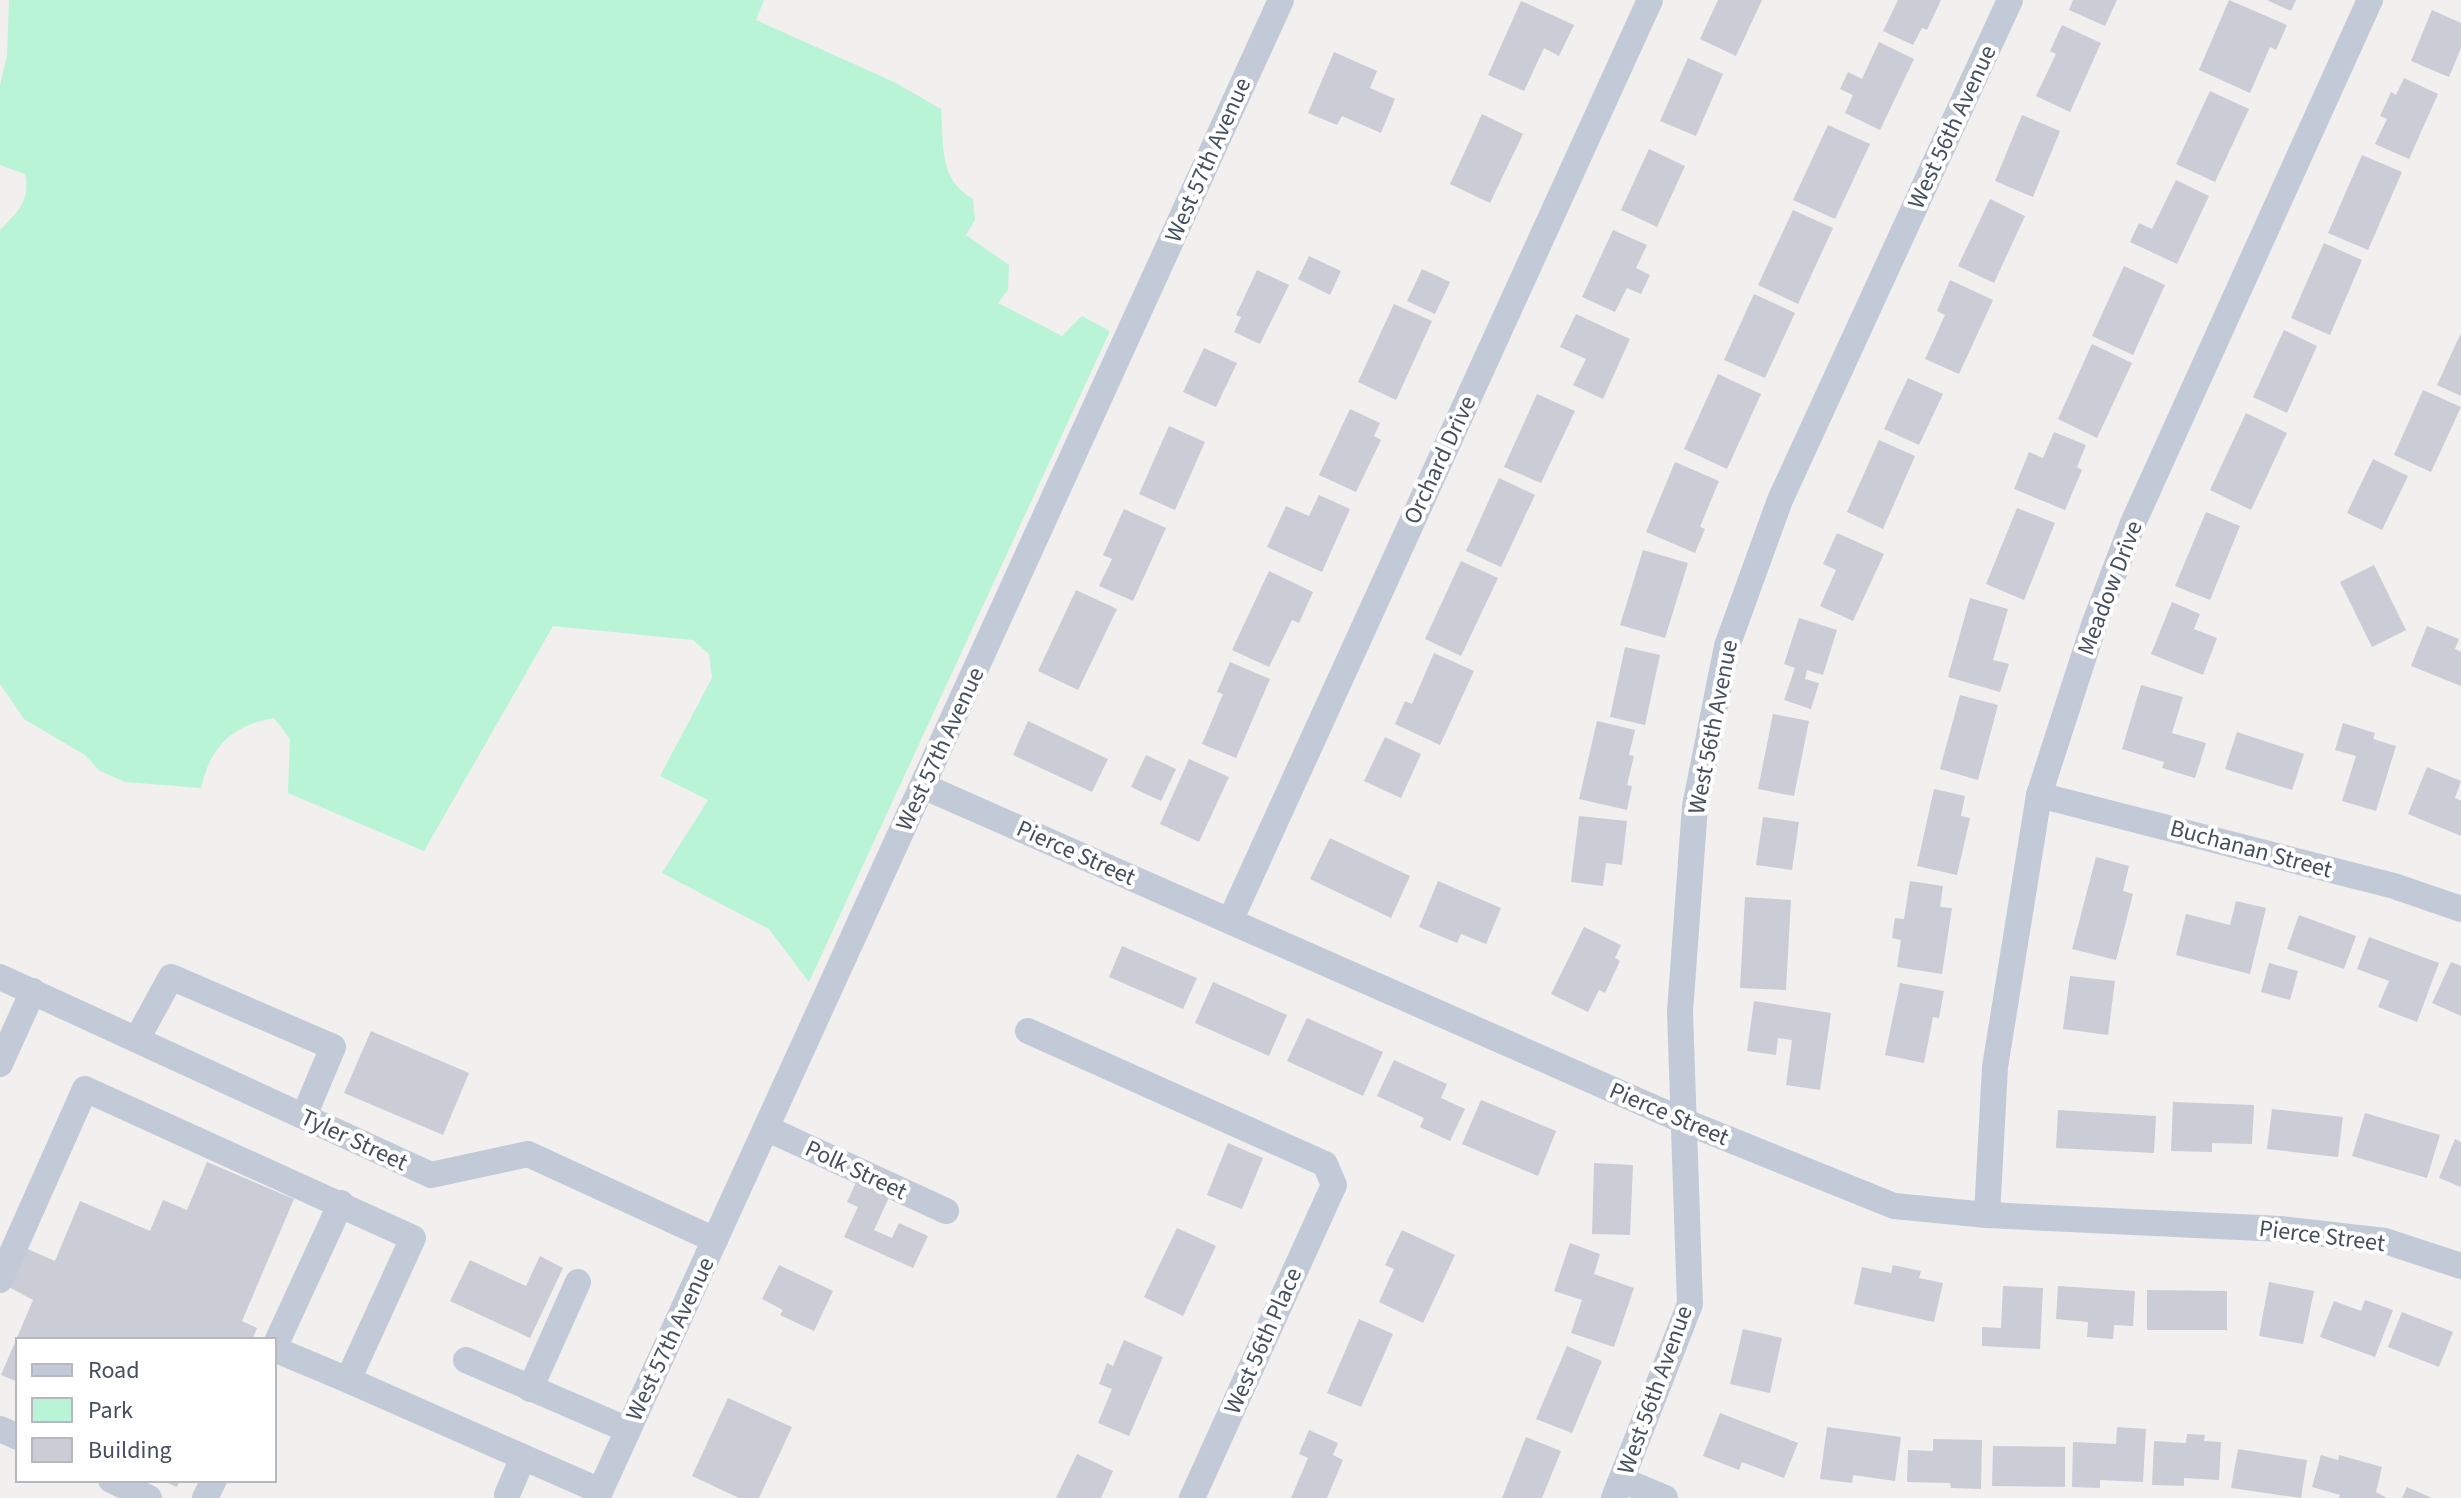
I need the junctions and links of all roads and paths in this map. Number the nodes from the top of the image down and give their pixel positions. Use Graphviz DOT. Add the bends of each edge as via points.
graph roads {
  1 [pos="1281,0"];
  2 [pos="1650,0"];
  3 [pos="2010,0"];
  4 [pos="2370,0"];
  5 [pos="923,786"];
  6 [pos="2039,795"];
  7 [pos="2461,909"];
  8 [pos="1230,921"];
  9 [pos="0,977"];
  10 [pos="33,991"];
  11 [pos="1028,1031"];
  12 [pos="137,1039"];
  13 [pos="0,1064"];
  14 [pos="304,1116"];
  15 [pos="1686,1122"];
  16 [pos="766,1128"];
  17 [pos="341,1203"];
  18 [pos="946,1211"];
  19 [pos="1987,1215"];
  20 [pos="715,1240"];
  21 [pos="2461,1266"];
  22 [pos="0,1280"];
  23 [pos="578,1282"];
  24 [pos="276,1344"];
  25 [pos="276,1349"];
  26 [pos="466,1360"];
  27 [pos="348,1380"];
  28 [pos="530,1389"];
  29 [pos="628,1430"];
  30 [pos="523,1457"];
  31 [pos="115,1482"];
  32 [pos="1618,1489"];
  33 [pos="598,1495"];
  34 [pos="510,1497"];
  35 [pos="149,1498"];
  36 [pos="1192,1498"];
  37 [pos="1665,1498"];
  1 -- 5 [label="street, West 57th Avenue"];
  2 -- 8 [label="street, Orchard Drive"];
  3 -- 15 [label="street, West 56th Avenue" via="1780,500 1727,646 1695,806 1680,1012"];
  4 -- 6 [label="street, Meadow Drive" via="2133,523"];
  5 -- 8 [label="street, Pierce Street"];
  5 -- 16 [label="street, West 57th Avenue"];
  6 -- 7 [label="street, Buchanan Street" via="2394,886"];
  6 -- 19 [label="street, Meadow Drive" via="1995,1067"];
  8 -- 15 [label="street, Pierce Street"];
  9 -- 10 [label="street, Tyler Street"];
  10 -- 12 [label="street, Tyler Street"];
  10 -- 13 [label="street"];
  11 -- 36 [label="street, West 56th Place" via="1325,1164 1334,1185"];
  12 -- 14 [label="street, Tyler Street"];
  12 -- 14 [label="street" via="171,977 333,1047"];
  14 -- 20 [label="street, Tyler Street" via="431,1175 528,1154"];
  15 -- 19 [label="street, Pierce Street" via="1894,1206"];
  15 -- 32 [label="street, West 56th Avenue" via="1690,1304"];
  16 -- 18 [label="street, Polk Street"];
  16 -- 20 [label="street, West 57th Avenue"];
  17 -- 22 [label="street" via="85,1089"];
  17 -- 24 [label="street"];
  17 -- 27 [label="street" via="413,1238"];
  19 -- 21 [label="street, Pierce Street" via="2281,1229 2385,1241"];
  20 -- 29 [label="street, West 57th Avenue"];
  23 -- 28 [label="street"];
  25 -- 27 [label="street"];
  26 -- 28 [label="street"];
  27 -- 30 [label="street"];
  28 -- 29 [label="street"];
  29 -- 33 [label="street, West 57th Avenue"];
  30 -- 33 [label="street"];
  30 -- 34 [label="street"];
  31 -- 35 [label="street"];
  32 -- 37 [label="street"];
}
